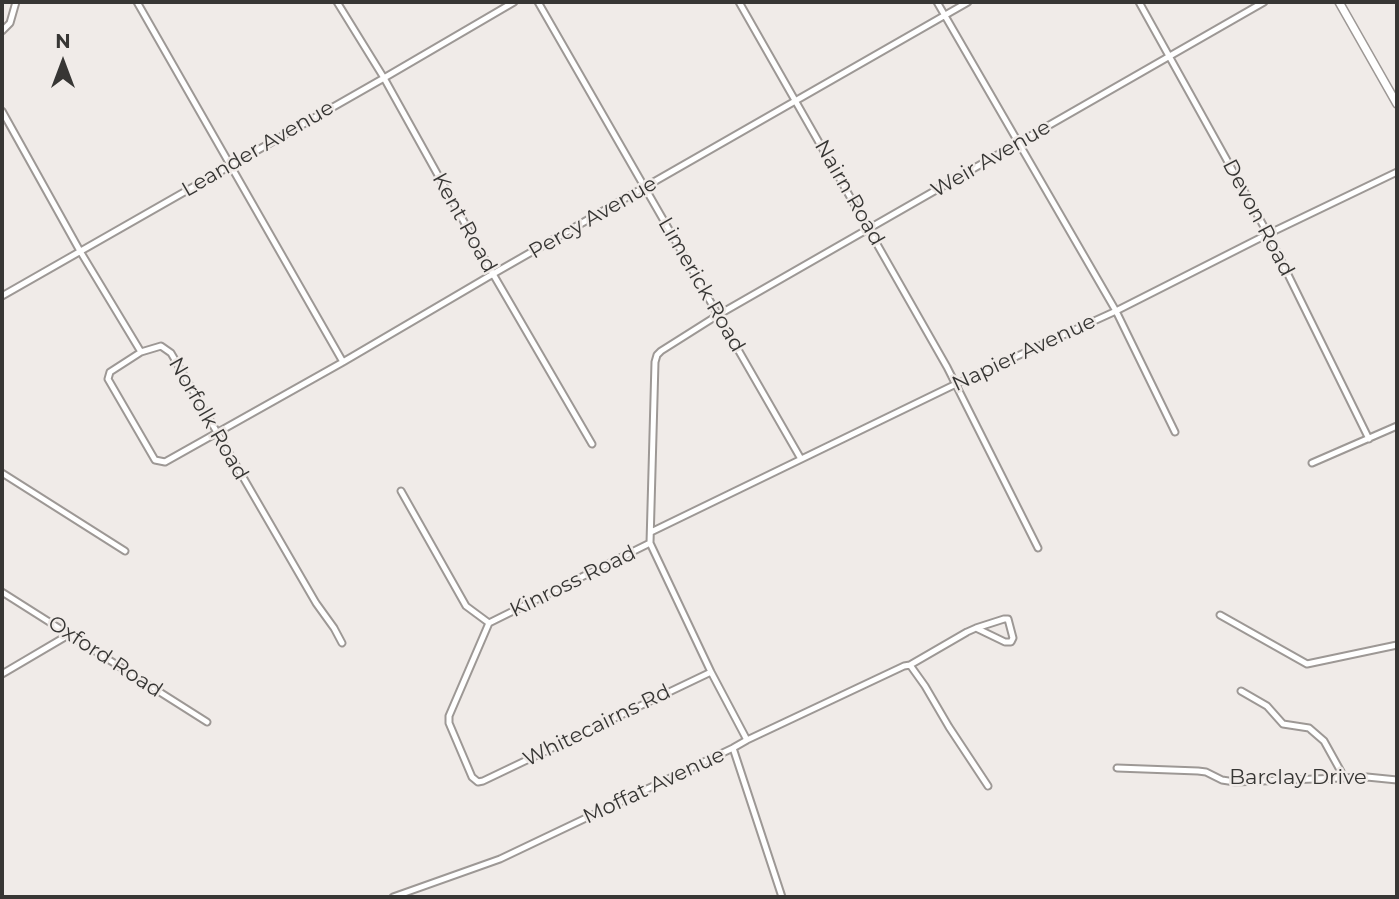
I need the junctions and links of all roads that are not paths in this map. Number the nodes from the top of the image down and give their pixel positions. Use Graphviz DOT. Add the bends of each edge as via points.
graph roads {
  1 [pos="16,2"];
  2 [pos="136,2"];
  3 [pos="337,2"];
  4 [pos="513,2"];
  5 [pos="538,2"];
  6 [pos="739,2"];
  7 [pos="937,2"];
  8 [pos="968,2"];
  9 [pos="1139,2"];
  10 [pos="1264,2"];
  11 [pos="1339,2"];
  12 [pos="945,15"];
  13 [pos="2,31"];
  14 [pos="1170,56"];
  15 [pos="384,78"];
  16 [pos="797,100"];
  17 [pos="1397,104"];
  18 [pos="2,111"];
  19 [pos="1018,144"];
  20 [pos="229,165"];
  21 [pos="1397,172"];
  22 [pos="645,188"];
  23 [pos="870,229"];
  24 [pos="1268,233"];
  25 [pos="80,251"];
  26 [pos="493,274"];
  27 [pos="2,296"];
  28 [pos="1116,311"];
  29 [pos="718,315"];
  30 [pos="141,352"];
  31 [pos="343,362"];
  32 [pos="956,384"];
  33 [pos="1397,426"];
  34 [pos="1175,432"];
  35 [pos="217,434"];
  36 [pos="1369,439"];
  37 [pos="592,444"];
  38 [pos="801,459"];
  39 [pos="1312,463"];
  40 [pos="2,473"];
  41 [pos="401,491"];
  42 [pos="651,532"];
  43 [pos="650,543"];
  44 [pos="1038,548"];
  45 [pos="125,551"];
  46 [pos="2,592"];
  47 [pos="1220,615"];
  48 [pos="489,623"];
  49 [pos="976,628"];
  50 [pos="70,634"];
  51 [pos="342,643"];
  52 [pos="1397,645"];
  53 [pos="910,665"];
  54 [pos="711,671"];
  55 [pos="2,674"];
  56 [pos="1241,691"];
  57 [pos="207,722"];
  58 [pos="747,740"];
  59 [pos="733,748"];
  60 [pos="1117,768"];
  61 [pos="1344,778"];
  62 [pos="1397,780"];
  63 [pos="988,786"];
  64 [pos="393,897"];
  65 [pos="782,897"];
  1 -- 13 [label="street" via="10,23"];
  2 -- 20 [label="street"];
  3 -- 15 [label="street, Kent Road"];
  4 -- 15 [label="street, Leander Avenue"];
  5 -- 22 [label="street, Limerick Road"];
  6 -- 16 [label="street, Nairn Road"];
  7 -- 12 [label="street"];
  8 -- 12 [label="street, Percy Avenue"];
  9 -- 14 [label="street, Devon Road"];
  10 -- 14 [label="street, Weir Avenue"];
  11 -- 17 [label="main road"];
  12 -- 16 [label="street, Percy Avenue"];
  12 -- 19 [label="street"];
  14 -- 19 [label="street, Weir Avenue"];
  14 -- 24 [label="street, Devon Road"];
  15 -- 20 [label="street, Leander Avenue"];
  15 -- 26 [label="street, Kent Road"];
  16 -- 22 [label="street, Percy Avenue"];
  16 -- 23 [label="street, Nairn Road"];
  18 -- 25 [label="street, Norfolk Road"];
  19 -- 23 [label="street, Weir Avenue"];
  19 -- 28 [label="street"];
  20 -- 25 [label="street, Leander Avenue"];
  20 -- 31 [label="street"];
  21 -- 24 [label="street, Napier Avenue"];
  22 -- 26 [label="street, Percy Avenue"];
  22 -- 29 [label="street, Limerick Road"];
  23 -- 29 [label="street, Weir Avenue"];
  23 -- 32 [label="street, Nairn Road"];
  24 -- 28 [label="street, Napier Avenue"];
  24 -- 36 [label="street, Devon Road"];
  25 -- 27 [label="street, Leander Avenue"];
  25 -- 30 [label="street, Norfolk Road"];
  26 -- 31 [label="street, Percy Avenue"];
  26 -- 37 [label="street, Kent Road"];
  28 -- 32 [label="street, Napier Avenue"];
  28 -- 34 [label="street"];
  29 -- 38 [label="street, Limerick Road"];
  29 -- 42 [label="street, Weir Avenue" via="656,358"];
  30 -- 35 [label="street, Norfolk Road" via="161,346 171,353"];
  30 -- 35 [label="street, Percy Avenue" via="110,372 108,379 155,460 165,462"];
  31 -- 35 [label="street, Percy Avenue"];
  32 -- 38 [label="street, Napier Avenue"];
  32 -- 44 [label="street, Nairn Road"];
  33 -- 36 [label="street"];
  35 -- 51 [label="street, Norfolk Road"];
  36 -- 39 [label="street"];
  38 -- 42 [label="street, Napier Avenue"];
  40 -- 45 [label="street"];
  41 -- 48 [label="street, Kinross Road" via="466,606"];
  42 -- 43 [label="street"];
  43 -- 48 [label="street, Kinross Road"];
  43 -- 54 [label="street"];
  46 -- 50 [label="street, Oxford Road"];
  47 -- 52 [label="street" via="1307,664"];
  48 -- 54 [label="street, Whitecairns Rd" via="449,716 478,782"];
  49 -- 49 [label="street, Moffat Avenue" via="1008,619 1013,638 1005,642"];
  49 -- 53 [label="street, Moffat Avenue"];
  50 -- 55 [label="street"];
  50 -- 57 [label="street, Oxford Road"];
  53 -- 58 [label="street, Moffat Avenue"];
  53 -- 63 [label="street"];
  54 -- 58 [label="street"];
  56 -- 61 [label="street" via="1267,706 1283,724 1309,728 1324,741"];
  58 -- 59 [label="street, Moffat Avenue"];
  59 -- 64 [label="street, Moffat Avenue" via="500,859"];
  59 -- 65 [label="street"];
  60 -- 61 [label="street, Barclay Drive" via="1198,771 1235,782"];
  61 -- 62 [label="street, Barclay Drive"];
}
